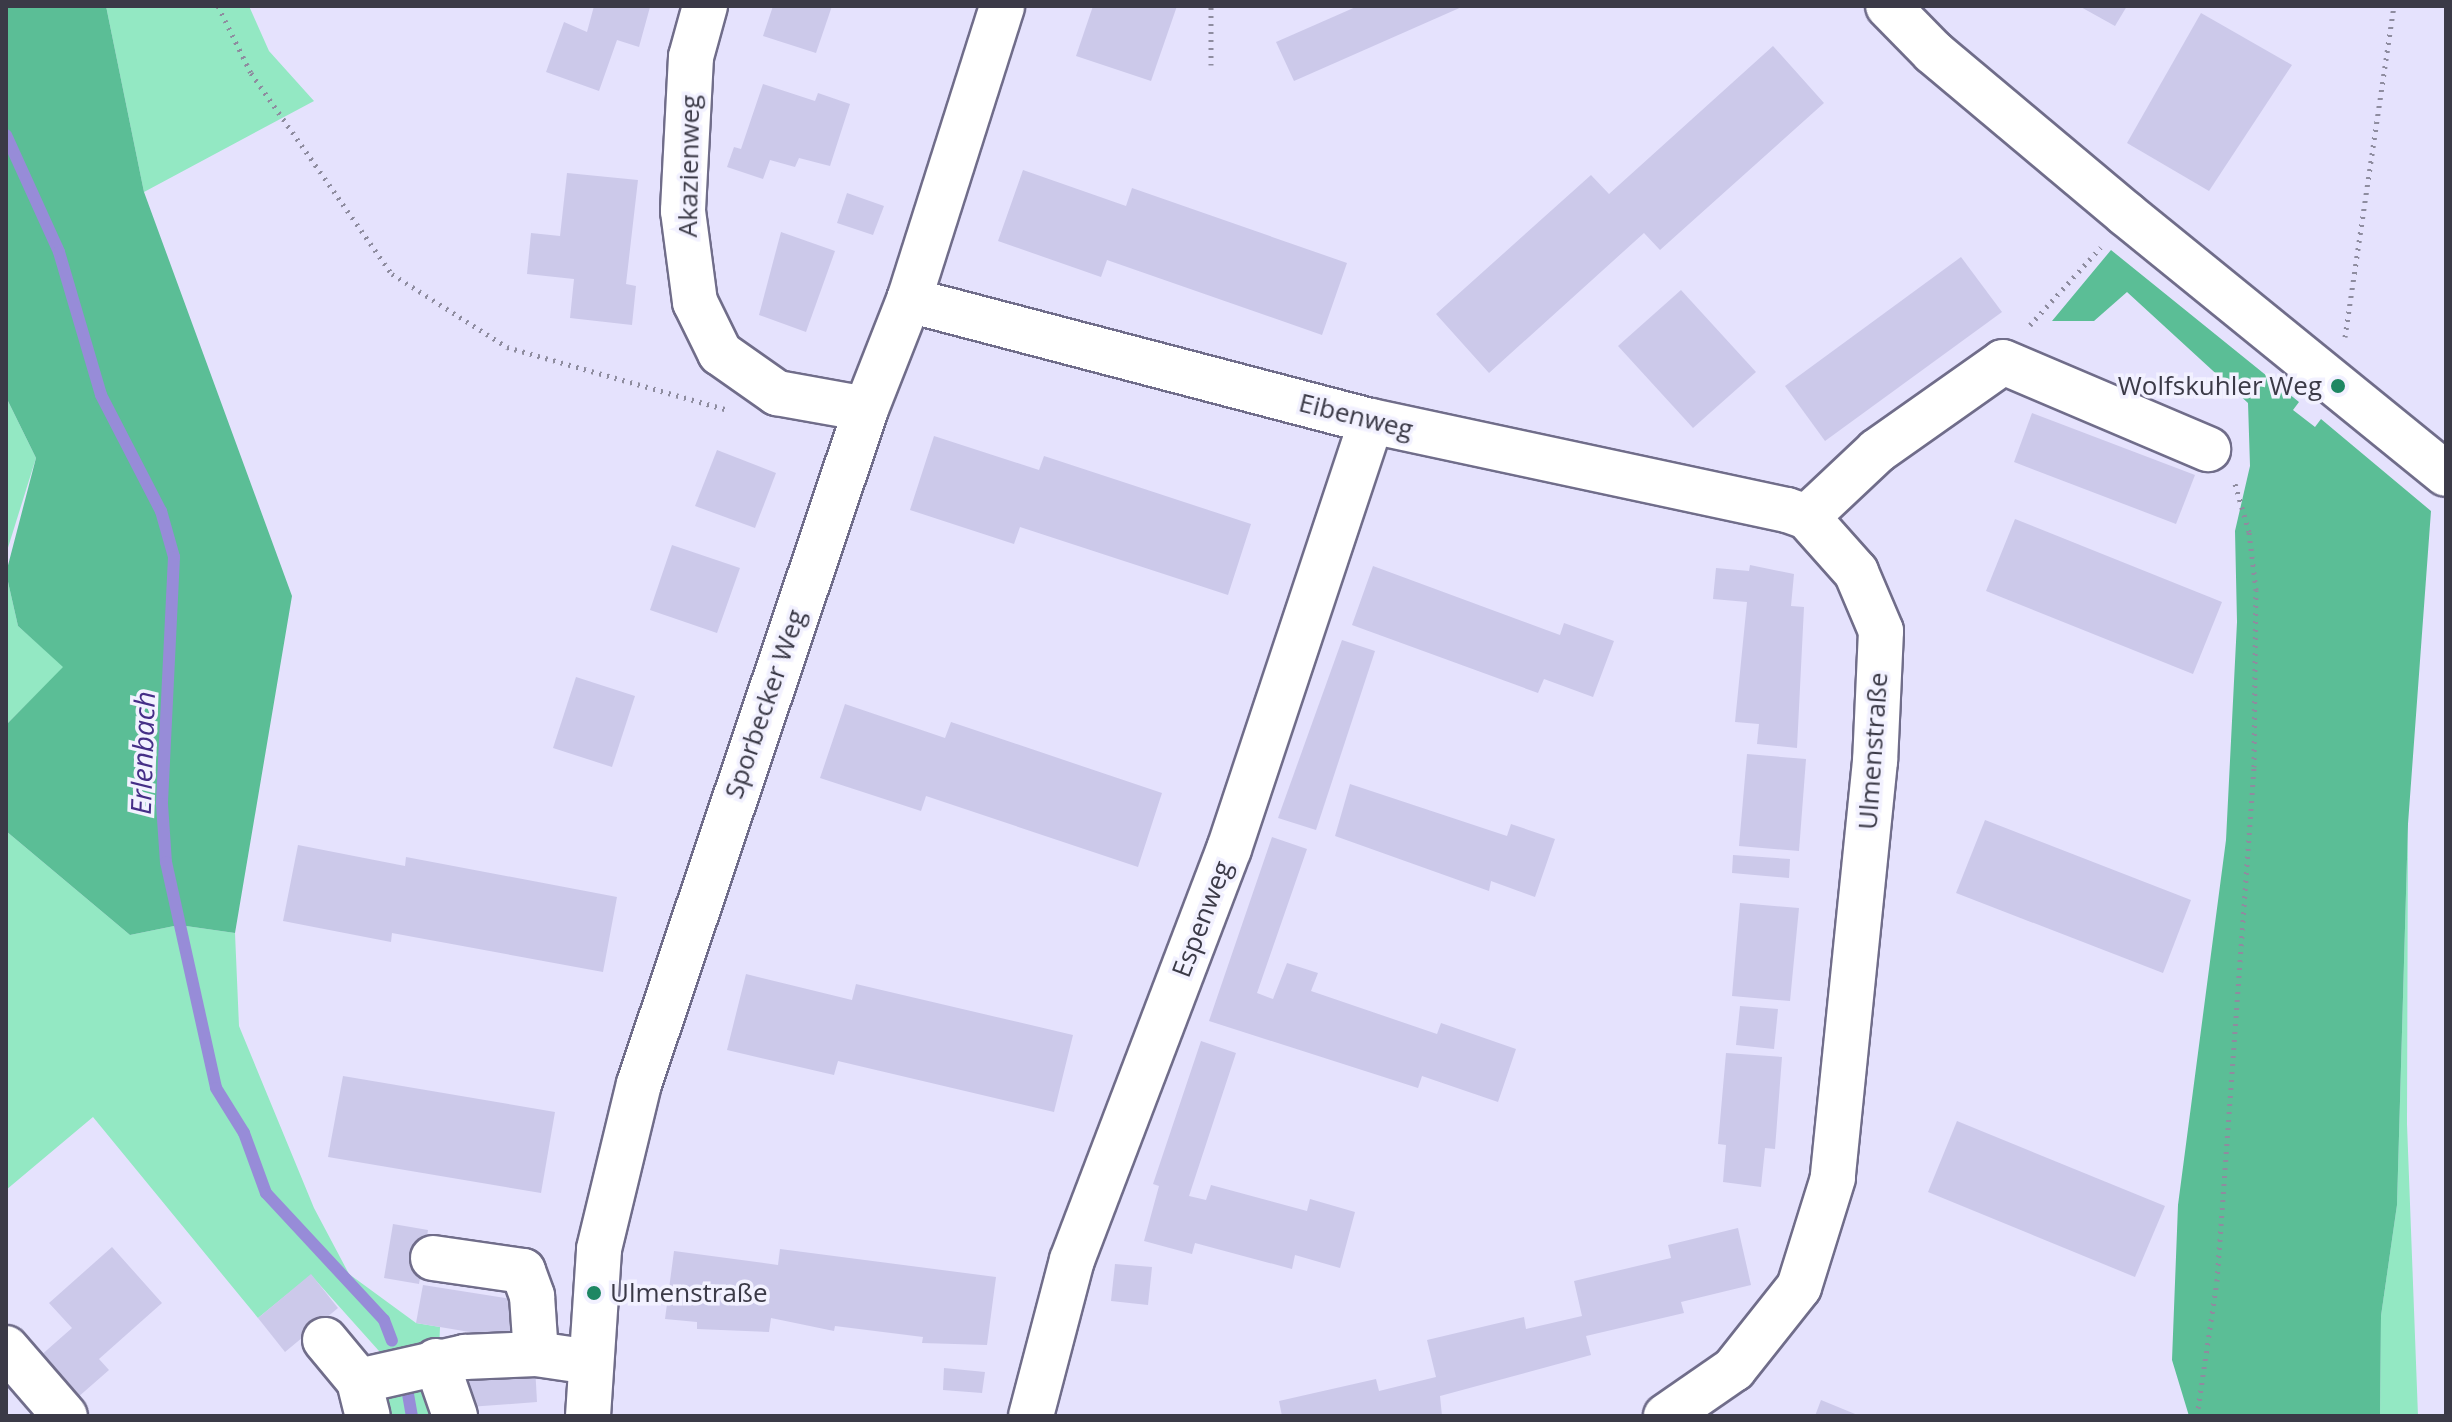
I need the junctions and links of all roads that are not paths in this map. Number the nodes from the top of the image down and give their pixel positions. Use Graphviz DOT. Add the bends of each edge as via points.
graph roads {
  1 [pos="705,6"];
  2 [pos="1002,6"];
  3 [pos="1888,6"];
  4 [pos="909,300"];
  5 [pos="866,409"];
  6 [pos="1371,421"];
  7 [pos="2208,449"];
  8 [pos="2446,474"];
  9 [pos="1807,517"];
  10 [pos="433,1258"];
  11 [pos="325,1340"];
  12 [pos="6,1348"];
  13 [pos="536,1354"];
  14 [pos="436,1361"];
  15 [pos="590,1362"];
  16 [pos="363,1399"];
  17 [pos="1671,1415"];
  18 [pos="65,1416"];
  19 [pos="455,1416"];
  20 [pos="588,1416"];
  21 [pos="1031,1416"];
  1 -- 5 [label="street, Akazienweg" via="691,57 683,211 695,302 720,353 777,393"];
  2 -- 4 [label="street, Sporbecker Weg"];
  3 -- 8 [label="street" via="1945,62"];
  4 -- 5 [label="street, Sporbecker Weg"];
  4 -- 6 [label="street, Eibenweg"];
  5 -- 15 [label="street, Sporbecker Weg" via="639,1084 599,1249"];
  6 -- 9 [label="street, Eibenweg"];
  6 -- 21 [label="street, Espenweg" via="1229,849 1072,1260"];
  7 -- 9 [label="street" via="2003,362 1877,451"];
  9 -- 17 [label="street, Ulmenstraße" via="1856,572 1881,631 1875,761 1833,1178 1799,1287 1734,1369"];
  10 -- 13 [label="street" via="523,1271 532,1296"];
  11 -- 16 [label="street"];
  12 -- 18 [label="street"];
  13 -- 14 [label="street"];
  13 -- 15 [label="street"];
  14 -- 16 [label="street"];
  14 -- 19 [label="street"];
  15 -- 20 [label="street, Sporbecker Weg"];
}
